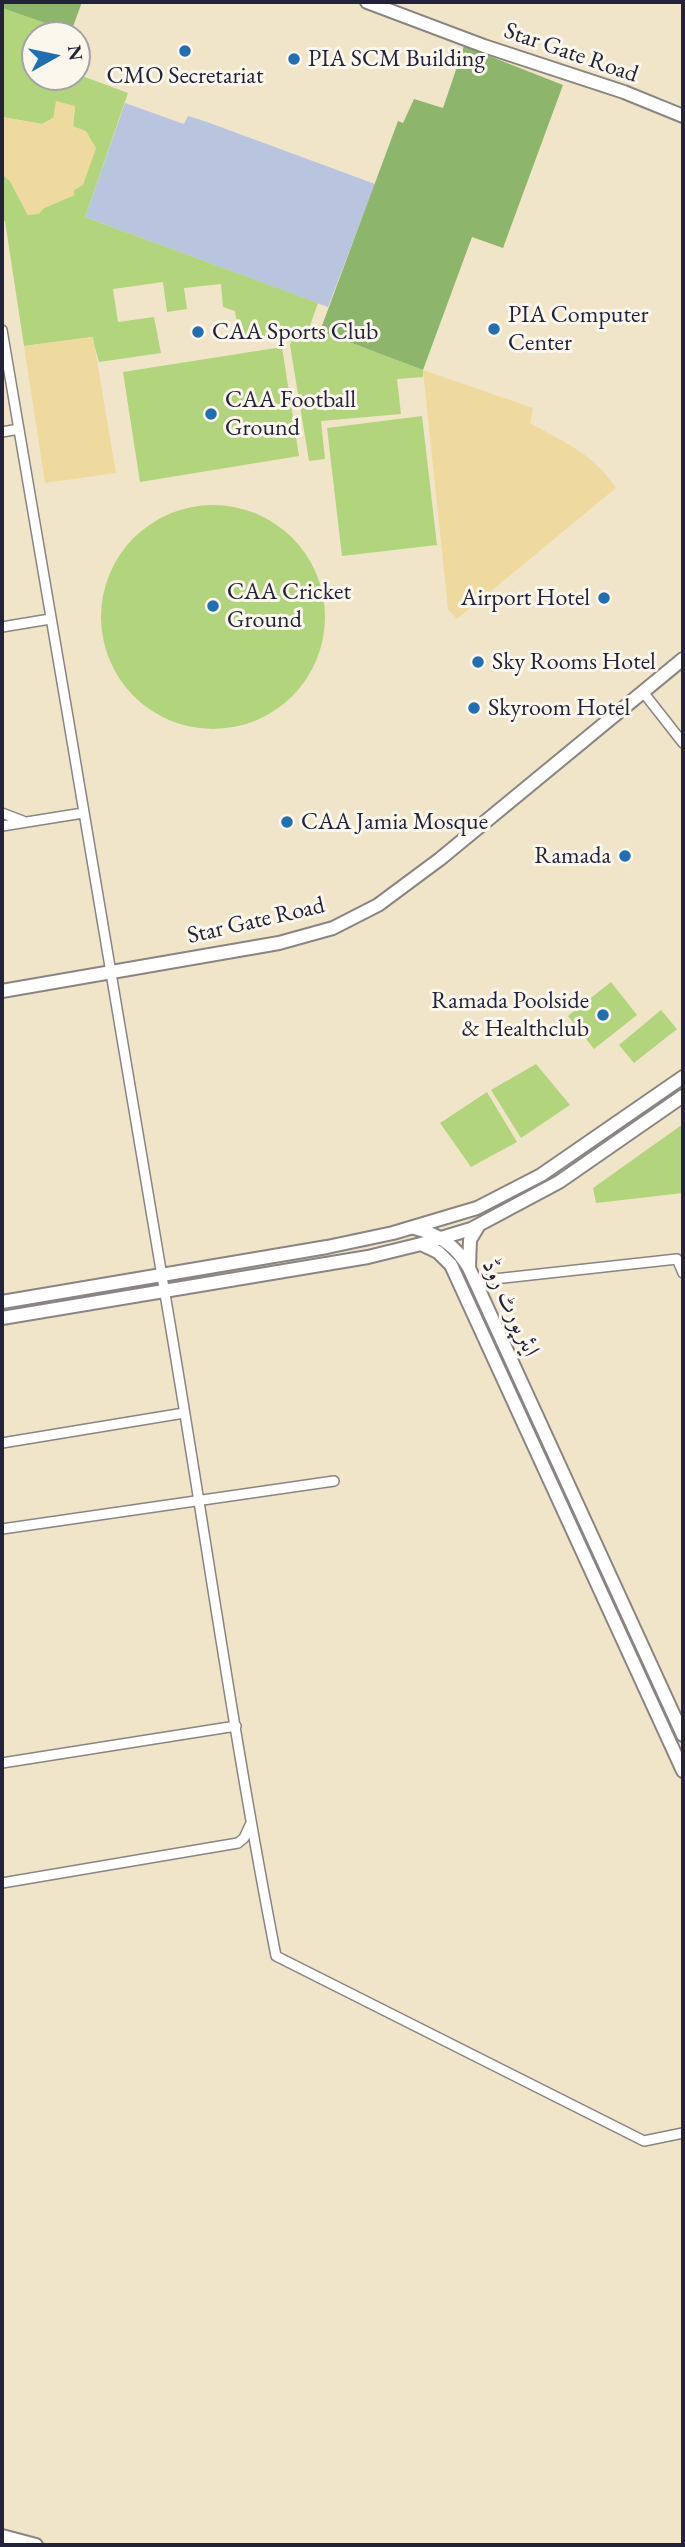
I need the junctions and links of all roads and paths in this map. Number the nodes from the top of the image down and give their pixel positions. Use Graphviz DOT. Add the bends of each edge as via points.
graph roads {
  1 [pos="367,2"];
  2 [pos="683,116"];
  3 [pos="2,330"];
  4 [pos="19,429"];
  5 [pos="2,432"];
  6 [pos="51,619"];
  7 [pos="2,627"];
  8 [pos="683,659"];
  9 [pos="643,692"];
  10 [pos="683,743"];
  11 [pos="2,813"];
  12 [pos="83,813"];
  13 [pos="26,822"];
  14 [pos="2,826"];
  15 [pos="112,972"];
  16 [pos="2,991"];
  17 [pos="683,1077"];
  18 [pos="683,1096"];
  19 [pos="477,1208"];
  20 [pos="479,1225"];
  21 [pos="414,1227"];
  22 [pos="460,1232"];
  23 [pos="442,1238"];
  24 [pos="421,1244"];
  25 [pos="454,1248"];
  26 [pos="680,1258"];
  27 [pos="451,1265"];
  28 [pos="470,1268"];
  29 [pos="683,1273"];
  30 [pos="161,1276"];
  31 [pos="476,1281"];
  32 [pos="165,1291"];
  33 [pos="2,1302"];
  34 [pos="2,1318"];
  35 [pos="184,1413"];
  36 [pos="2,1443"];
  37 [pos="334,1480"];
  38 [pos="197,1500"];
  39 [pos="2,1530"];
  40 [pos="236,1726"];
  41 [pos="683,1735"];
  42 [pos="2,1763"];
  43 [pos="683,1772"];
  44 [pos="252,1821"];
  45 [pos="2,1882"];
  46 [pos="683,2133"];
  47 [pos="2,2536"];
  48 [pos="36,2545"];
  1 -- 2 [label="main road, Star Gate Road"];
  3 -- 4 [label="street"];
  4 -- 5 [label="street"];
  4 -- 6 [label="street"];
  6 -- 7 [label="street"];
  6 -- 12 [label="street"];
  8 -- 9 [label="main road, Star Gate Road"];
  9 -- 10 [label="street"];
  9 -- 15 [label="main road, Star Gate Road" via="378,905 333,928 279,943"];
  11 -- 13 [label="street"];
  12 -- 13 [label="street"];
  12 -- 15 [label="street"];
  13 -- 14 [label="street"];
  15 -- 16 [label="main road, Star Gate Road"];
  15 -- 30 [label="street"];
  17 -- 19 [label="main road" via="541,1175"];
  18 -- 20 [label="main road" via="559,1182"];
  19 -- 21 [label="main road"];
  19 -- 22 [label="main road"];
  20 -- 22 [label="main road"];
  20 -- 28 [label="main road" via="470,1240"];
  21 -- 23 [label="main road, ایئرپورٹ روڈ"];
  21 -- 30 [label="main road"];
  22 -- 23 [label="main road"];
  22 -- 25 [label="main road"];
  23 -- 24 [label="main road"];
  23 -- 25 [label="main road, ایئرپورٹ روڈ"];
  24 -- 27 [label="main road"];
  24 -- 32 [label="main road"];
  25 -- 27 [label="main road"];
  25 -- 28 [label="main road, ایئرپورٹ روڈ"];
  26 -- 29 [label="street"];
  26 -- 31 [label="street"];
  27 -- 43 [label="main road, ایئرپورٹ روڈ"];
  28 -- 31 [label="main road, ایئرپورٹ روڈ"];
  30 -- 32 [label="street"];
  30 -- 33 [label="main road"];
  31 -- 41 [label="main road, ایئرپورٹ روڈ"];
  32 -- 34 [label="main road"];
  32 -- 35 [label="street"];
  35 -- 36 [label="street"];
  35 -- 38 [label="street"];
  37 -- 38 [label="street"];
  38 -- 39 [label="street"];
  38 -- 40 [label="street"];
  40 -- 42 [label="street"];
  40 -- 44 [label="street"];
  44 -- 45 [label="street" via="244,1838 230,1845"];
  44 -- 46 [label="street" via="276,1956 644,2141"];
  47 -- 48 [label="main road"];
}
